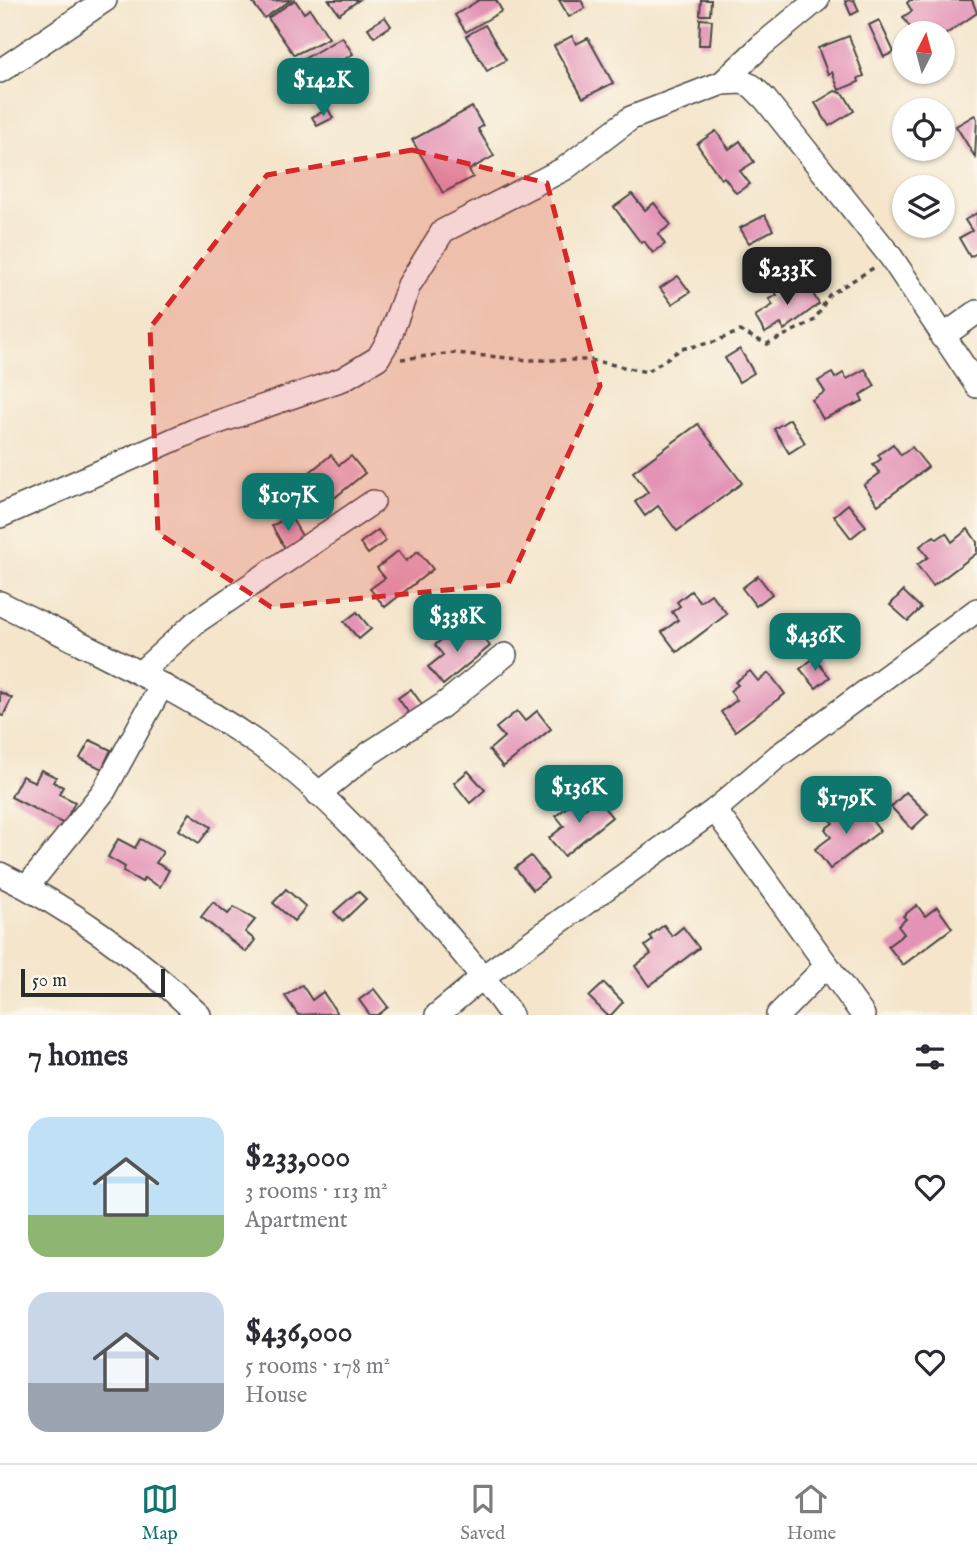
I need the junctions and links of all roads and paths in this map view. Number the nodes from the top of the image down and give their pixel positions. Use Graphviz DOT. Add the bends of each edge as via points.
graph roads {
  1 [pos="65,0"];
  2 [pos="104,0"];
  3 [pos="817,0"];
  4 [pos="69,24"];
  5 [pos="0,71"];
  6 [pos="722,83"];
  7 [pos="891,257"];
  8 [pos="977,312"];
  9 [pos="942,337"];
  10 [pos="378,358"];
  11 [pos="977,386"];
  12 [pos="373,502"];
  13 [pos="0,516"];
  14 [pos="0,603"];
  15 [pos="977,610"];
  16 [pos="505,655"];
  17 [pos="140,673"];
  18 [pos="162,685"];
  19 [pos="318,794"];
  20 [pos="715,810"];
  21 [pos="0,874"];
  22 [pos="27,887"];
  23 [pos="827,965"];
  24 [pos="484,976"];
  25 [pos="199,1015"];
  26 [pos="437,1015"];
  27 [pos="511,1015"];
  28 [pos="778,1015"];
  29 [pos="863,1015"];
  1 -- 4 [label="street"];
  2 -- 4 [label="street"];
  3 -- 6 [label="street"];
  4 -- 5 [label="street"];
  6 -- 7 [label="street" via="742,82 765,99"];
  6 -- 10 [label="street" via="631,118 564,169 443,231 409,285"];
  7 -- 9 [label="street"];
  7 -- 10 [label="path" via="829,295 815,320 767,344 740,331 681,349 647,372 591,360 465,353"];
  8 -- 9 [label="street"];
  9 -- 11 [label="street"];
  10 -- 13 [label="street" via="344,379 198,429"];
  12 -- 17 [label="street" via="196,622"];
  14 -- 17 [label="street"];
  15 -- 20 [label="street" via="778,756"];
  16 -- 19 [label="street"];
  17 -- 18 [label="street"];
  18 -- 19 [label="street" via="264,748"];
  18 -- 22 [label="street" via="104,791"];
  19 -- 24 [label="street" via="387,862"];
  20 -- 23 [label="street"];
  20 -- 24 [label="street"];
  21 -- 22 [label="street"];
  22 -- 25 [label="street" via="162,980"];
  23 -- 28 [label="street"];
  23 -- 29 [label="street"];
  24 -- 26 [label="street"];
  24 -- 27 [label="street"];
}
